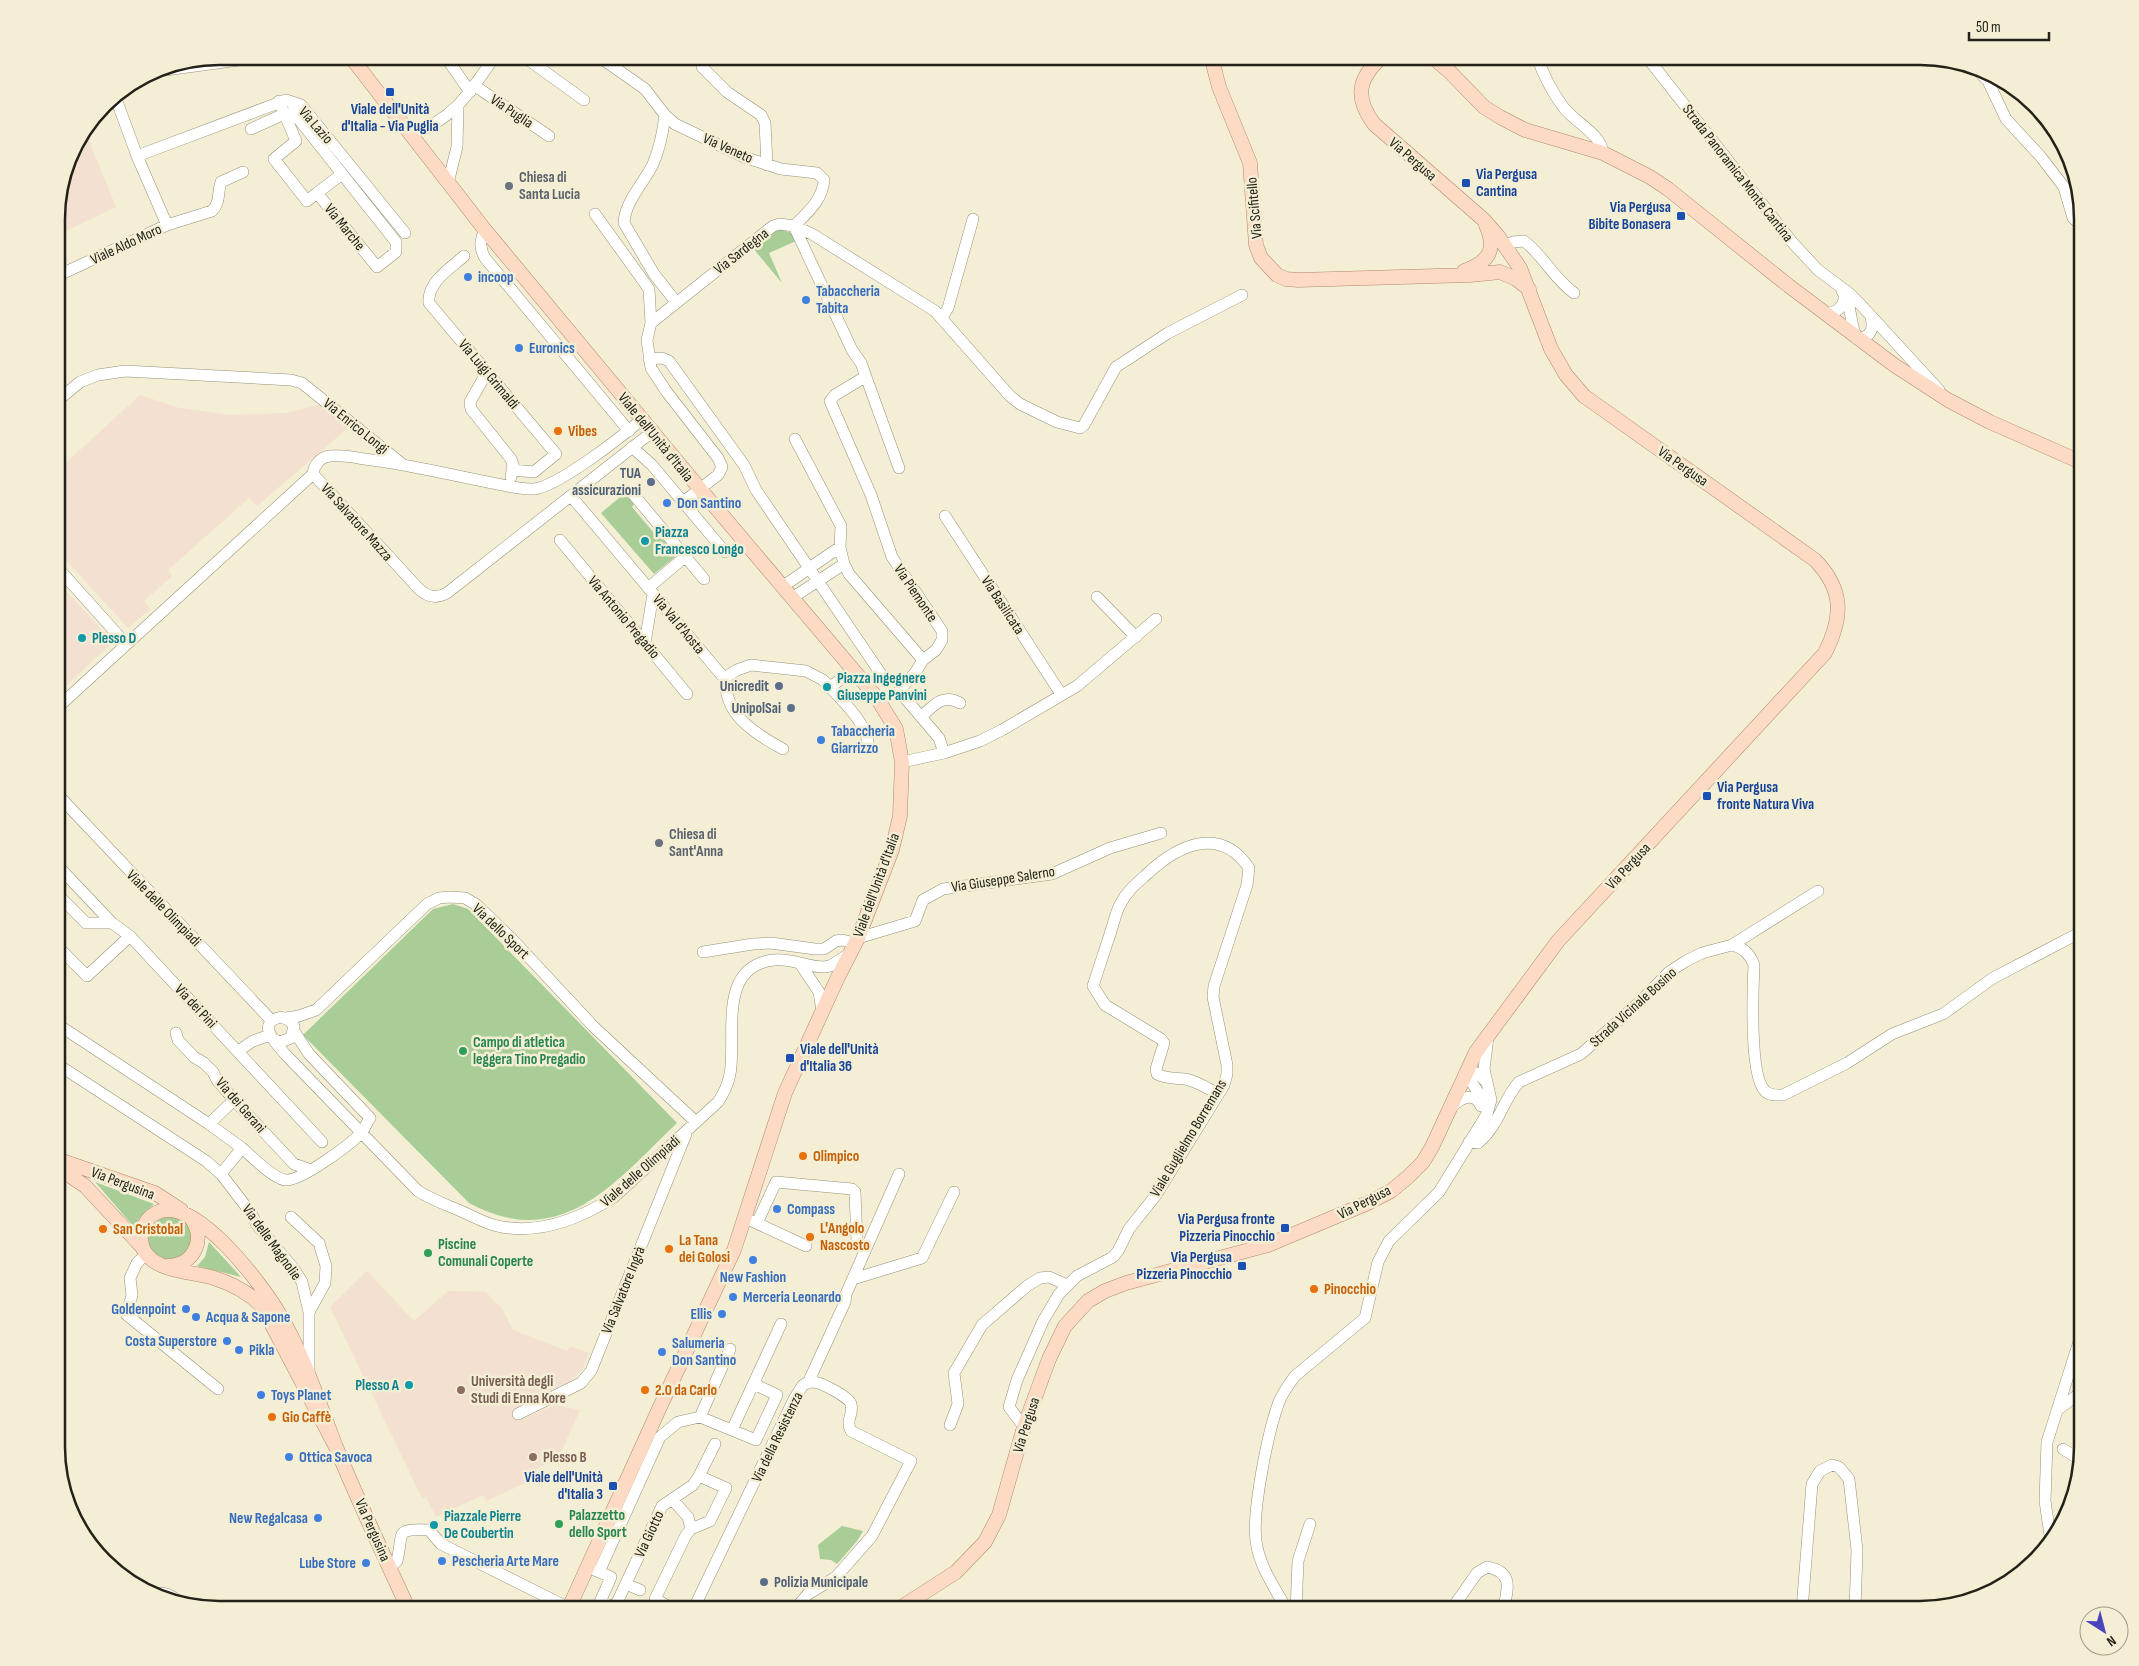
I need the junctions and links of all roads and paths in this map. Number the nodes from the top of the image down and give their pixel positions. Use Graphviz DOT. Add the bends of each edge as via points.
graph roads {
  1 [pos="357,65"];
  2 [pos="453,65"];
  3 [pos="489,65"];
  4 [pos="536,65"];
  5 [pos="611,65"];
  6 [pos="1213,65"];
  7 [pos="1373,65"];
  8 [pos="1442,65"];
  9 [pos="1540,65"];
  10 [pos="1653,65"];
  11 [pos="702,67"];
  12 [pos="1988,81"];
  13 [pos="473,89"];
  14 [pos="584,100"];
  15 [pos="279,101"];
  16 [pos="292,102"];
  17 [pos="117,103"];
  18 [pos="458,107"];
  19 [pos="284,114"];
  20 [pos="664,115"];
  21 [pos="251,129"];
  22 [pos="410,134"];
  23 [pos="549,136"];
  24 [pos="1603,153"];
  25 [pos="137,156"];
  26 [pos="767,164"];
  27 [pos="243,172"];
  28 [pos="342,174"];
  29 [pos="448,183"];
  30 [pos="318,193"];
  31 [pos="594,214"];
  32 [pos="973,219"];
  33 [pos="2074,219"];
  34 [pos="1484,220"];
  35 [pos="167,225"];
  36 [pos="794,226"];
  37 [pos="485,230"];
  38 [pos="405,233"];
  39 [pos="1509,250"];
  40 [pos="464,256"];
  41 [pos="1481,263"];
  42 [pos="1493,271"];
  43 [pos="65,272"];
  44 [pos="1452,275"];
  45 [pos="1836,284"];
  46 [pos="1530,290"];
  47 [pos="1574,293"];
  48 [pos="1242,295"];
  49 [pos="1845,296"];
  50 [pos="676,302"];
  51 [pos="1826,314"];
  52 [pos="1872,317"];
  53 [pos="942,318"];
  54 [pos="651,323"];
  55 [pos="1857,338"];
  56 [pos="649,358"];
  57 [pos="487,372"];
  58 [pos="865,377"];
  59 [pos="65,394"];
  60 [pos="1948,400"];
  61 [pos="642,419"];
  62 [pos="629,431"];
  63 [pos="652,432"];
  64 [pos="619,438"];
  65 [pos="795,439"];
  66 [pos="631,449"];
  67 [pos="2074,460"];
  68 [pos="402,464"];
  69 [pos="899,468"];
  70 [pos="512,470"];
  71 [pos="313,474"];
  72 [pos="509,486"];
  73 [pos="700,489"];
  74 [pos="633,494"];
  75 [pos="571,496"];
  76 [pos="684,502"];
  77 [pos="944,516"];
  78 [pos="560,540"];
  79 [pos="840,547"];
  80 [pos="725,552"];
  81 [pos="686,557"];
  82 [pos="844,564"];
  83 [pos="808,569"];
  84 [pos="65,575"];
  85 [pos="704,579"];
  86 [pos="818,580"];
  87 [pos="782,587"];
  88 [pos="651,591"];
  89 [pos="1097,597"];
  90 [pos="792,598"];
  91 [pos="1156,619"];
  92 [pos="1136,637"];
  93 [pos="646,643"];
  94 [pos="126,644"];
  95 [pos="923,660"];
  96 [pos="854,670"];
  97 [pos="883,677"];
  98 [pos="724,678"];
  99 [pos="830,687"];
  100 [pos="687,694"];
  101 [pos="1061,694"];
  102 [pos="65,701"];
  103 [pos="960,703"];
  104 [pos="921,717"];
  105 [pos="783,748"];
  106 [pos="869,749"];
  107 [pos="944,753"];
  108 [pos="902,762"];
  109 [pos="65,802"];
  110 [pos="1160,833"];
  111 [pos="65,873"];
  112 [pos="1818,891"];
  113 [pos="65,902"];
  114 [pos="112,923"];
  115 [pos="130,936"];
  116 [pos="2074,936"];
  117 [pos="854,945"];
  118 [pos="1732,945"];
  119 [pos="703,952"];
  120 [pos="65,954"];
  121 [pos="802,965"];
  122 [pos="824,967"];
  123 [pos="835,984"];
  124 [pos="816,985"];
  125 [pos="822,1011"];
  126 [pos="286,1018"];
  127 [pos="272,1021"];
  128 [pos="65,1029"];
  129 [pos="294,1031"];
  130 [pos="176,1033"];
  131 [pos="1489,1034"];
  132 [pos="272,1037"];
  133 [pos="238,1051"];
  134 [pos="65,1069"];
  135 [pos="1465,1072"];
  136 [pos="1487,1083"];
  137 [pos="1218,1094"];
  138 [pos="234,1100"];
  139 [pos="1481,1104"];
  140 [pos="1448,1111"];
  141 [pos="1481,1122"];
  142 [pos="209,1124"];
  143 [pos="692,1126"];
  144 [pos="362,1132"];
  145 [pos="322,1142"];
  146 [pos="1469,1142"];
  147 [pos="242,1148"];
  148 [pos="65,1162"];
  149 [pos="311,1170"];
  150 [pos="65,1173"];
  151 [pos="221,1174"];
  152 [pos="898,1174"];
  153 [pos="65,1179"];
  154 [pos="80,1183"];
  155 [pos="954,1192"];
  156 [pos="188,1215"];
  157 [pos="291,1217"];
  158 [pos="751,1220"];
  159 [pos="806,1246"];
  160 [pos="145,1251"];
  161 [pos="865,1251"];
  162 [pos="165,1266"];
  163 [pos="853,1279"];
  164 [pos="1067,1285"];
  165 [pos="308,1312"];
  166 [pos="270,1318"];
  167 [pos="781,1324"];
  168 [pos="730,1349"];
  169 [pos="2074,1358"];
  170 [pos="307,1369"];
  171 [pos="808,1383"];
  172 [pos="754,1384"];
  173 [pos="218,1389"];
  174 [pos="2074,1397"];
  175 [pos="2057,1410"];
  176 [pos="518,1414"];
  177 [pos="700,1417"];
  178 [pos="950,1425"];
  179 [pos="1024,1427"];
  180 [pos="732,1430"];
  181 [pos="715,1444"];
  182 [pos="337,1449"];
  183 [pos="2063,1449"];
  184 [pos="2074,1456"];
  185 [pos="699,1476"];
  186 [pos="672,1499"];
  187 [pos="1310,1524"];
  188 [pos="691,1529"];
  189 [pos="2049,1530"];
  190 [pos="390,1567"];
  191 [pos="593,1570"];
  192 [pos="626,1584"];
  193 [pos="640,1590"];
  194 [pos="405,1601"];
  195 [pos="552,1601"];
  196 [pos="573,1601"];
  197 [pos="600,1601"];
  198 [pos="618,1601"];
  199 [pos="659,1601"];
  200 [pos="697,1601"];
  201 [pos="802,1601"];
  202 [pos="910,1601"];
  203 [pos="1282,1601"];
  204 [pos="1296,1601"];
  205 [pos="1457,1601"];
  206 [pos="1504,1601"];
  207 [pos="1803,1601"];
  208 [pos="1855,1601"];
  1 -- 22 [label="main road, Viale dell'Unità d'Italia"];
  2 -- 13 [label="street, Via Puglia"];
  3 -- 13 [label="street"];
  4 -- 14 [label="street"];
  5 -- 20 [label="street, Via Veneto" via="645,89"];
  6 -- 44 [label="main road, Via Scifitello" via="1250,163 1256,245 1270,269 1286,279 1298,280"];
  7 -- 34 [label="main road, Via Pergusa" via="1361,89 1365,112 1400,148"];
  8 -- 24 [label="main road" via="1484,107 1500,117 1525,130"];
  9 -- 24 [label="street" via="1563,106 1598,139"];
  10 -- 45 [label="street, Strada Panoramica Monte Cantina" via="1792,242"];
  11 -- 26 [label="street" via="727,92 761,115 765,123"];
  12 -- 33 [label="street" via="2006,119 2064,187"];
  13 -- 18 [label="street"];
  13 -- 23 [label="street, Via Puglia"];
  15 -- 16 [label="street, Via Lazio"];
  15 -- 19 [label="street"];
  15 -- 25 [label="street, Via Lazio"];
  16 -- 28 [label="street" via="297,116"];
  16 -- 38 [label="street, Via Lazio" via="301,105"];
  17 -- 25 [label="street"];
  18 -- 22 [label="street" via="424,129"];
  18 -- 29 [label="street" via="457,147"];
  19 -- 21 [label="street"];
  19 -- 30 [label="street, Via Marche" via="296,142 274,159 307,201"];
  20 -- 26 [label="street, Via Veneto" via="675,124"];
  20 -- 50 [label="street" via="658,151 629,206 624,223 654,274"];
  22 -- 29 [label="main road, Viale dell'Unità d'Italia"];
  24 -- 51 [label="main road" via="1668,190"];
  25 -- 35 [label="street"];
  26 -- 36 [label="street, Via Veneto" via="817,173 824,180 823,192"];
  27 -- 35 [label="street" via="221,182 220,198 212,211"];
  28 -- 30 [label="street"];
  28 -- 30 [label="street, Via Marche" via="396,242 396,252 378,267"];
  29 -- 37 [label="main road, Viale dell'Unità d'Italia"];
  31 -- 54 [label="street" via="649,289"];
  32 -- 53 [label="street" via="948,308"];
  34 -- 39 [label="main road, Via Pergusa"];
  34 -- 41 [label="main road" via="1492,242 1491,250"];
  35 -- 43 [label="street, Viale Aldo Moro"];
  36 -- 50 [label="street, Via Sardegna" via="773,226"];
  36 -- 53 [label="street" via="812,234"];
  36 -- 58 [label="street"];
  37 -- 61 [label="main road, Viale dell'Unità d'Italia"];
  37 -- 62 [label="street" via="480,244 485,258"];
  39 -- 41 [label="main road"];
  39 -- 42 [label="main road" via="1500,267"];
  39 -- 46 [label="main road, Via Pergusa"];
  39 -- 47 [label="street" via="1513,242 1524,241 1559,282"];
  40 -- 57 [label="street, Via Luigi Grimaldi" via="437,280 428,299"];
  41 -- 44 [label="main road"];
  42 -- 44 [label="main road, Via Scifitello"];
  42 -- 46 [label="main road" via="1516,279"];
  45 -- 49 [label="street"];
  45 -- 52 [label="street"];
  46 -- 131 [label="main road, Via Pergusa" via="1559,365 1584,396 1815,560 1834,585 1838,612 1833,638 1825,654 1558,941"];
  48 -- 53 [label="street" via="1168,333 1116,367 1080,428 1038,414 1010,396"];
  49 -- 51 [label="street" via="1840,310"];
  49 -- 55 [label="street" via="1852,311"];
  50 -- 54 [label="street, Via Sardegna"];
  51 -- 55 [label="main road"];
  52 -- 55 [label="street" via="1874,328 1871,333"];
  52 -- 60 [label="street"];
  54 -- 56 [label="street" via="647,340"];
  55 -- 60 [label="main road"];
  56 -- 73 [label="street" via="650,368 720,462 721,471"];
  56 -- 83 [label="street" via="669,361 744,465 753,485"];
  57 -- 70 [label="street" via="470,402 471,409 511,459"];
  57 -- 70 [label="street, Via Luigi Grimaldi" via="556,454 534,472"];
  58 -- 69 [label="street"];
  58 -- 95 [label="street, Via Piemonte" via="830,401 871,495 892,557 942,631 942,640 936,650"];
  59 -- 68 [label="street, Via Enrico Longi" via="80,382 98,375 125,371 292,380 302,383"];
  60 -- 67 [label="main road"];
  61 -- 62 [label="street, Via Enrico Longi"];
  61 -- 63 [label="main road, Viale dell'Unità d'Italia"];
  62 -- 64 [label="street, Via Enrico Longi"];
  63 -- 66 [label="street, Via Salvatore Mazza"];
  63 -- 73 [label="main road, Viale dell'Unità d'Italia"];
  64 -- 66 [label="street"];
  64 -- 72 [label="street, Via Enrico Longi" via="546,486 533,489"];
  65 -- 79 [label="street" via="841,526"];
  66 -- 75 [label="street, Via Salvatore Mazza"];
  66 -- 76 [label="street" via="652,464"];
  68 -- 71 [label="street" via="330,456 314,466"];
  68 -- 72 [label="street, Via Enrico Longi"];
  70 -- 72 [label="street"];
  71 -- 75 [label="street, Via Salvatore Mazza" via="424,594 438,597"];
  71 -- 94 [label="street, Via Salvatore Mazza"];
  73 -- 76 [label="street"];
  73 -- 87 [label="main road, Viale dell'Unità d'Italia"];
  74 -- 81 [label="street"];
  75 -- 88 [label="street, Via Val d'Aosta"];
  76 -- 80 [label="street"];
  77 -- 101 [label="street, Via Basilicata"];
  78 -- 93 [label="street, Via Antonio Pregadio"];
  79 -- 82 [label="street"];
  79 -- 83 [label="street"];
  81 -- 85 [label="street"];
  81 -- 88 [label="street"];
  82 -- 86 [label="street"];
  82 -- 95 [label="street"];
  83 -- 86 [label="street"];
  83 -- 87 [label="street"];
  84 -- 94 [label="street"];
  86 -- 90 [label="street"];
  86 -- 97 [label="street"];
  87 -- 90 [label="main road, Viale dell'Unità d'Italia"];
  88 -- 93 [label="street"];
  88 -- 98 [label="street, Via Val d'Aosta"];
  89 -- 92 [label="street"];
  90 -- 96 [label="main road, Viale dell'Unità d'Italia"];
  91 -- 92 [label="street"];
  92 -- 101 [label="street" via="1077,686"];
  93 -- 100 [label="street, Via Antonio Pregadio"];
  94 -- 102 [label="street, Via Salvatore Mazza"];
  95 -- 104 [label="street" via="899,691"];
  96 -- 99 [label="street"];
  96 -- 108 [label="main road, Viale dell'Unità d'Italia" via="892,720"];
  98 -- 99 [label="street" via="751,666 806,671"];
  98 -- 105 [label="street, Via Val d'Aosta" via="728,700 734,711 763,739"];
  99 -- 106 [label="street" via="858,720 868,737"];
  101 -- 107 [label="street" via="1002,730"];
  103 -- 104 [label="street" via="952,698 945,699"];
  104 -- 107 [label="street" via="938,738"];
  107 -- 108 [label="street"];
  108 -- 117 [label="main road, Viale dell'Unità d'Italia" via="902,797 896,834"];
  109 -- 127 [label="street, Viale delle Olimpiadi"];
  110 -- 117 [label="street, Via Giuseppe Salerno" via="1110,848 1052,874 943,889 923,900 915,921"];
  111 -- 114 [label="street, Via dei Pini"];
  112 -- 118 [label="street, Strada Vicinale Bosino"];
  113 -- 114 [label="street" via="86,923"];
  114 -- 115 [label="street, Via dei Pini"];
  115 -- 120 [label="street" via="88,976"];
  115 -- 133 [label="street, Via dei Pini"];
  116 -- 118 [label="street" via="1993,978 1944,1014 1892,1034 1783,1095 1772,1095 1762,1086 1756,1065 1754,1037 1754,965 1751,956 1740,946"];
  117 -- 119 [label="street" via="842,940 815,950 762,944"];
  117 -- 122 [label="street" via="830,966"];
  117 -- 123 [label="main road, Viale dell'Unità d'Italia"];
  118 -- 146 [label="street, Strada Vicinale Bosino" via="1686,961 1669,972 1641,1002 1581,1054 1519,1082 1489,1133 1478,1142"];
  121 -- 122 [label="street, Viale delle Olimpiadi"];
  121 -- 124 [label="street"];
  121 -- 143 [label="street, Viale delle Olimpiadi" via="787,960 766,962 750,970 743,978 733,997 729,1082 718,1102"];
  122 -- 123 [label="street"];
  123 -- 124 [label="street" via="827,990"];
  123 -- 125 [label="main road, Viale dell'Unità d'Italia"];
  124 -- 125 [label="street"];
  125 -- 158 [label="main road, Viale dell'Unità d'Italia" via="785,1093"];
  126 -- 127 [label="street"];
  126 -- 129 [label="street"];
  126 -- 143 [label="street, Via dello Sport" via="316,1010 427,904 439,898 465,898 477,905 512,939"];
  127 -- 132 [label="street" via="269,1028"];
  128 -- 142 [label="street"];
  129 -- 132 [label="street" via="288,1040 280,1042"];
  129 -- 144 [label="street" via="309,1054 370,1118"];
  130 -- 138 [label="street, Via dei Gerani" via="178,1040 194,1057 214,1072"];
  131 -- 135 [label="main road, Via Pergusa"];
  131 -- 136 [label="street" via="1484,1058"];
  132 -- 133 [label="street" via="253,1041"];
  132 -- 144 [label="street, Viale delle Olimpiadi"];
  133 -- 145 [label="street, Via dei Pini"];
  134 -- 151 [label="street, Via delle Magnolie"];
  135 -- 136 [label="street" via="1479,1074"];
  135 -- 139 [label="street" via="1478,1092"];
  135 -- 140 [label="main road, Via Pergusa"];
  136 -- 141 [label="street" via="1491,1100"];
  137 -- 137 [label="street, Viale Guglielmo Borremans" via="1227,1074 1227,1065 1213,997 1214,986 1250,868 1230,848 1209,843 1186,846 1158,864 1128,892 1120,904 1093,986 1105,1005 1161,1038 1164,1043 1157,1074 1186,1079"];
  137 -- 164 [label="street, Viale Guglielmo Borremans" via="1156,1195 1129,1229 1113,1257"];
  138 -- 142 [label="street"];
  138 -- 149 [label="street, Via dei Gerani" via="294,1164"];
  139 -- 140 [label="street" via="1474,1098 1464,1098"];
  139 -- 141 [label="street"];
  140 -- 179 [label="main road, Via Pergusa" via="1423,1162 1391,1190 1368,1203 1268,1245 1126,1283 1088,1301 1065,1326"];
  141 -- 146 [label="street"];
  142 -- 147 [label="street"];
  143 -- 144 [label="street, Viale delle Olimpiadi" via="614,1198 571,1220 524,1229 492,1224 433,1200 418,1191"];
  143 -- 176 [label="street, Via Salvatore Ingrà" via="591,1371 581,1383"];
  144 -- 149 [label="street"];
  146 -- 203 [label="street" via="1439,1192 1389,1241 1378,1262 1365,1318 1295,1376 1279,1402 1271,1430 1255,1528 1265,1570"];
  147 -- 149 [label="street" via="282,1180 297,1178"];
  147 -- 151 [label="street"];
  148 -- 156 [label="main road, Via Pergusina" via="154,1193"];
  150 -- 154 [label="main road, Via Pergusina"];
  151 -- 165 [label="street, Via delle Magnolie" via="251,1212 257,1225 294,1268 302,1282"];
  152 -- 161 [label="street"];
  153 -- 154 [label="street"];
  154 -- 160 [label="main road, Via Pergusina"];
  155 -- 163 [label="street" via="922,1258"];
  156 -- 160 [label="main road" via="170,1209 155,1213 144,1225 141,1240"];
  156 -- 162 [label="main road" via="196,1225 198,1245 185,1262"];
  156 -- 170 [label="main road, Via Pergusina" via="221,1241 261,1285"];
  157 -- 165 [label="street" via="319,1243 326,1266 325,1282"];
  158 -- 159 [label="street"];
  158 -- 161 [label="street" via="776,1182 852,1189 855,1192 857,1242"];
  158 -- 191 [label="main road, Viale dell'Unità d'Italia" via="734,1250"];
  160 -- 162 [label="main road" via="155,1262"];
  160 -- 173 [label="street" via="130,1278 132,1295 127,1315"];
  161 -- 163 [label="street"];
  162 -- 166 [label="main road" via="215,1278 245,1291"];
  163 -- 171 [label="street"];
  164 -- 178 [label="street" via="1049,1277 1040,1278 982,1325 954,1373 958,1404"];
  164 -- 179 [label="street, Viale Guglielmo Borremans" via="1043,1322 1017,1380 1009,1407"];
  165 -- 170 [label="street, Via delle Magnolie"];
  166 -- 170 [label="street" via="279,1325 299,1365"];
  166 -- 182 [label="main road"];
  167 -- 172 [label="street"];
  168 -- 177 [label="street"];
  169 -- 175 [label="street"];
  170 -- 182 [label="main road, Via Pergusina"];
  171 -- 200 [label="street, Via della Resistenza" via="794,1399"];
  171 -- 201 [label="street, Via della Resistenza" via="815,1382 848,1398 851,1411 848,1420 852,1431 910,1461 872,1536 836,1577"];
  172 -- 180 [label="street"];
  172 -- 180 [label="street" via="777,1395 756,1440"];
  174 -- 175 [label="street"];
  175 -- 189 [label="street" via="2047,1442 2045,1502"];
  177 -- 180 [label="street"];
  177 -- 191 [label="street" via="678,1422 660,1438"];
  179 -- 202 [label="main road, Via Pergusa" via="999,1515 985,1542 956,1572"];
  181 -- 185 [label="street, Via Giotto"];
  182 -- 190 [label="main road, Via Pergusina"];
  183 -- 184 [label="street"];
  185 -- 186 [label="street, Via Giotto" via="693,1485"];
  185 -- 188 [label="street" via="726,1488 710,1521"];
  186 -- 188 [label="street" via="688,1517"];
  186 -- 192 [label="street, Via Giotto" via="662,1506"];
  187 -- 204 [label="street" via="1298,1561"];
  188 -- 199 [label="street" via="655,1599"];
  190 -- 194 [label="main road, Via Pergusina"];
  190 -- 195 [label="street" via="397,1562 403,1532 409,1529 429,1530 441,1544"];
  191 -- 196 [label="main road, Viale dell'Unità d'Italia"];
  191 -- 197 [label="street" via="612,1577"];
  192 -- 193 [label="street"];
  192 -- 198 [label="street, Via Giotto"];
  205 -- 206 [label="street" via="1477,1573 1487,1567 1504,1574 1507,1580"];
  207 -- 208 [label="street" via="1812,1484 1820,1471 1832,1465 1839,1467 1849,1479 1857,1550"];
}
